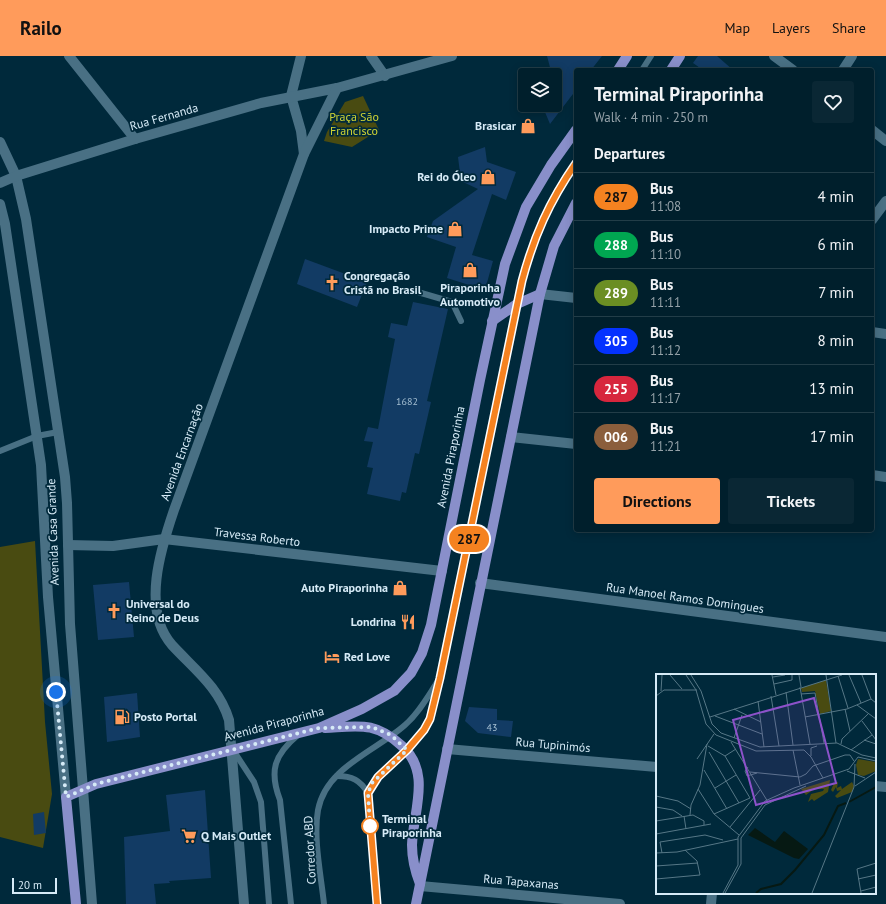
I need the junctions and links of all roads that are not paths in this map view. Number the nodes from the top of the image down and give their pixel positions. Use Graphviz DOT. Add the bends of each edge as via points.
graph roads {
  1 [pos="69,56"];
  2 [pos="78,56"];
  3 [pos="301,56"];
  4 [pos="371,56"];
  5 [pos="452,56"];
  6 [pos="627,56"];
  7 [pos="651,56"];
  8 [pos="680,56"];
  9 [pos="774,56"];
  10 [pos="852,56"];
  11 [pos="619,68"];
  12 [pos="643,68"];
  13 [pos="671,68"];
  14 [pos="790,68"];
  15 [pos="844,68"];
  16 [pos="80,70"];
  17 [pos="385,76"];
  18 [pos="337,88"];
  19 [pos="291,96"];
  20 [pos="874,132"];
  21 [pos="574,133"];
  22 [pos="135,139"];
  23 [pos="886,141"];
  24 [pos="0,142"];
  25 [pos="304,154"];
  26 [pos="574,166"];
  27 [pos="16,176"];
  28 [pos="0,183"];
  29 [pos="886,201"];
  30 [pos="0,204"];
  31 [pos="574,208"];
  32 [pos="874,217"];
  33 [pos="411,290"];
  34 [pos="540,294"];
  35 [pos="574,298"];
  36 [pos="517,304"];
  37 [pos="461,321"];
  38 [pos="492,321"];
  39 [pos="874,332"];
  40 [pos="886,334"];
  41 [pos="58,432"];
  42 [pos="37,436"];
  43 [pos="511,437"];
  44 [pos="574,444"];
  45 [pos="0,451"];
  46 [pos="874,475"];
  47 [pos="886,477"];
  48 [pos="164,539"];
  49 [pos="68,545"];
  50 [pos="442,571"];
  51 [pos="480,583"];
  52 [pos="886,637"];
  53 [pos="440,678"];
  54 [pos="319,728"];
  55 [pos="301,733"];
  56 [pos="391,735"];
  57 [pos="233,749"];
  58 [pos="447,749"];
  59 [pos="407,750"];
  60 [pos="656,767"];
  61 [pos="337,776"];
  62 [pos="876,786"];
  63 [pos="886,787"];
  64 [pos="83,789"];
  65 [pos="368,793"];
  66 [pos="66,797"];
  67 [pos="420,886"];
  68 [pos="712,894"];
  69 [pos="76,904"];
  70 [pos="92,904"];
  71 [pos="244,904"];
  72 [pos="269,904"];
  73 [pos="291,904"];
  74 [pos="324,904"];
  75 [pos="377,904"];
  76 [pos="416,904"];
  77 [pos="620,904"];
  78 [pos="711,904"];
  1 -- 16 [label="street"];
  2 -- 16 [label="street"];
  3 -- 19 [label="street, Avenida Encarnação"];
  4 -- 17 [label="street"];
  5 -- 17 [label="street"];
  6 -- 11 [label="main road"];
  7 -- 12 [label="lane"];
  8 -- 13 [label="main road"];
  9 -- 14 [label="street"];
  10 -- 15 [label="street"];
  16 -- 22 [label="street"];
  17 -- 18 [label="street"];
  18 -- 19 [label="street, Rua Fernanda"];
  18 -- 25 [label="street, Avenida Encarnação"];
  19 -- 22 [label="street, Rua Fernanda"];
  19 -- 25 [label="street, Avenida Encarnação" via="301,131"];
  20 -- 23 [label="street"];
  21 -- 38 [label="main road, Avenida Piraporinha" via="526,207 505,264"];
  22 -- 27 [label="street, Rua Fernanda"];
  24 -- 27 [label="street, Avenida Casa Grande"];
  25 -- 48 [label="street, Avenida Encarnação"];
  26 -- 36 [label="lane, Corredor ABD" via="539,226 530,249"];
  27 -- 28 [label="street, Rua Fernanda"];
  27 -- 41 [label="street, Avenida Casa Grande" via="26,219"];
  29 -- 32 [label="street"];
  30 -- 42 [label="street, Avenida Casa Grande"];
  31 -- 34 [label="main road" via="554,246"];
  33 -- 37 [label="lane" via="452,302"];
  34 -- 35 [label="street"];
  34 -- 36 [label="main road"];
  34 -- 43 [label="main road"];
  36 -- 38 [label="main road"];
  36 -- 53 [label="lane, Corredor ABD"];
  38 -- 50 [label="main road, Avenida Piraporinha"];
  39 -- 40 [label="street"];
  41 -- 42 [label="lane"];
  41 -- 49 [label="street, Avenida Casa Grande" via="67,503"];
  42 -- 45 [label="lane"];
  42 -- 66 [label="street, Avenida Casa Grande" via="44,498 48,604"];
  43 -- 44 [label="street"];
  43 -- 51 [label="main road"];
  46 -- 47 [label="street"];
  48 -- 49 [label="street, Travessa Roberto" via="113,546"];
  48 -- 50 [label="street, Travessa Roberto"];
  48 -- 57 [label="street, Avenida Encarnação" via="156,581 160,623 171,644 212,686 221,699 229,720"];
  49 -- 64 [label="street, Avenida Casa Grande" via="70,624"];
  50 -- 54 [label="main road, Avenida Piraporinha" via="427,641 411,673 394,691"];
  51 -- 52 [label="street, Rua Manoel Ramos Domingues"];
  51 -- 58 [label="main road"];
  53 -- 56 [label="lane, Corredor ABD" via="416,714"];
  53 -- 59 [label="lane, Corredor ABD" via="430,719"];
  54 -- 55 [label="main road, Avenida Piraporinha"];
  54 -- 56 [label="main road" via="363,726 379,729"];
  55 -- 57 [label="main road, Avenida Piraporinha"];
  55 -- 73 [label="lane" via="284,748 275,765 273,776 280,800"];
  56 -- 59 [label="main road"];
  56 -- 61 [label="lane, Corredor ABD"];
  57 -- 64 [label="main road, Avenida Piraporinha"];
  57 -- 71 [label="street, Avenida Encarnação"];
  57 -- 72 [label="lane, Avenida Encarnação" via="254,782 261,802"];
  58 -- 60 [label="street, Rua Tupinimós"];
  58 -- 67 [label="main road"];
  59 -- 65 [label="lane, Corredor ABD" via="378,777"];
  59 -- 67 [label="main road" via="416,764 419,776 412,846 413,864"];
  61 -- 65 [label="lane" via="356,779 363,784"];
  61 -- 74 [label="lane, Corredor ABD" via="322,797 317,821"];
  62 -- 63 [label="street"];
  64 -- 66 [label="main road, Avenida Piraporinha"];
  64 -- 70 [label="street, Avenida Casa Grande"];
  65 -- 75 [label="lane"];
  66 -- 69 [label="main road, Avenida Casa Grande"];
  67 -- 76 [label="main road"];
  67 -- 77 [label="street, Rua Tapaxanas"];
  68 -- 78 [label="street"];
}
